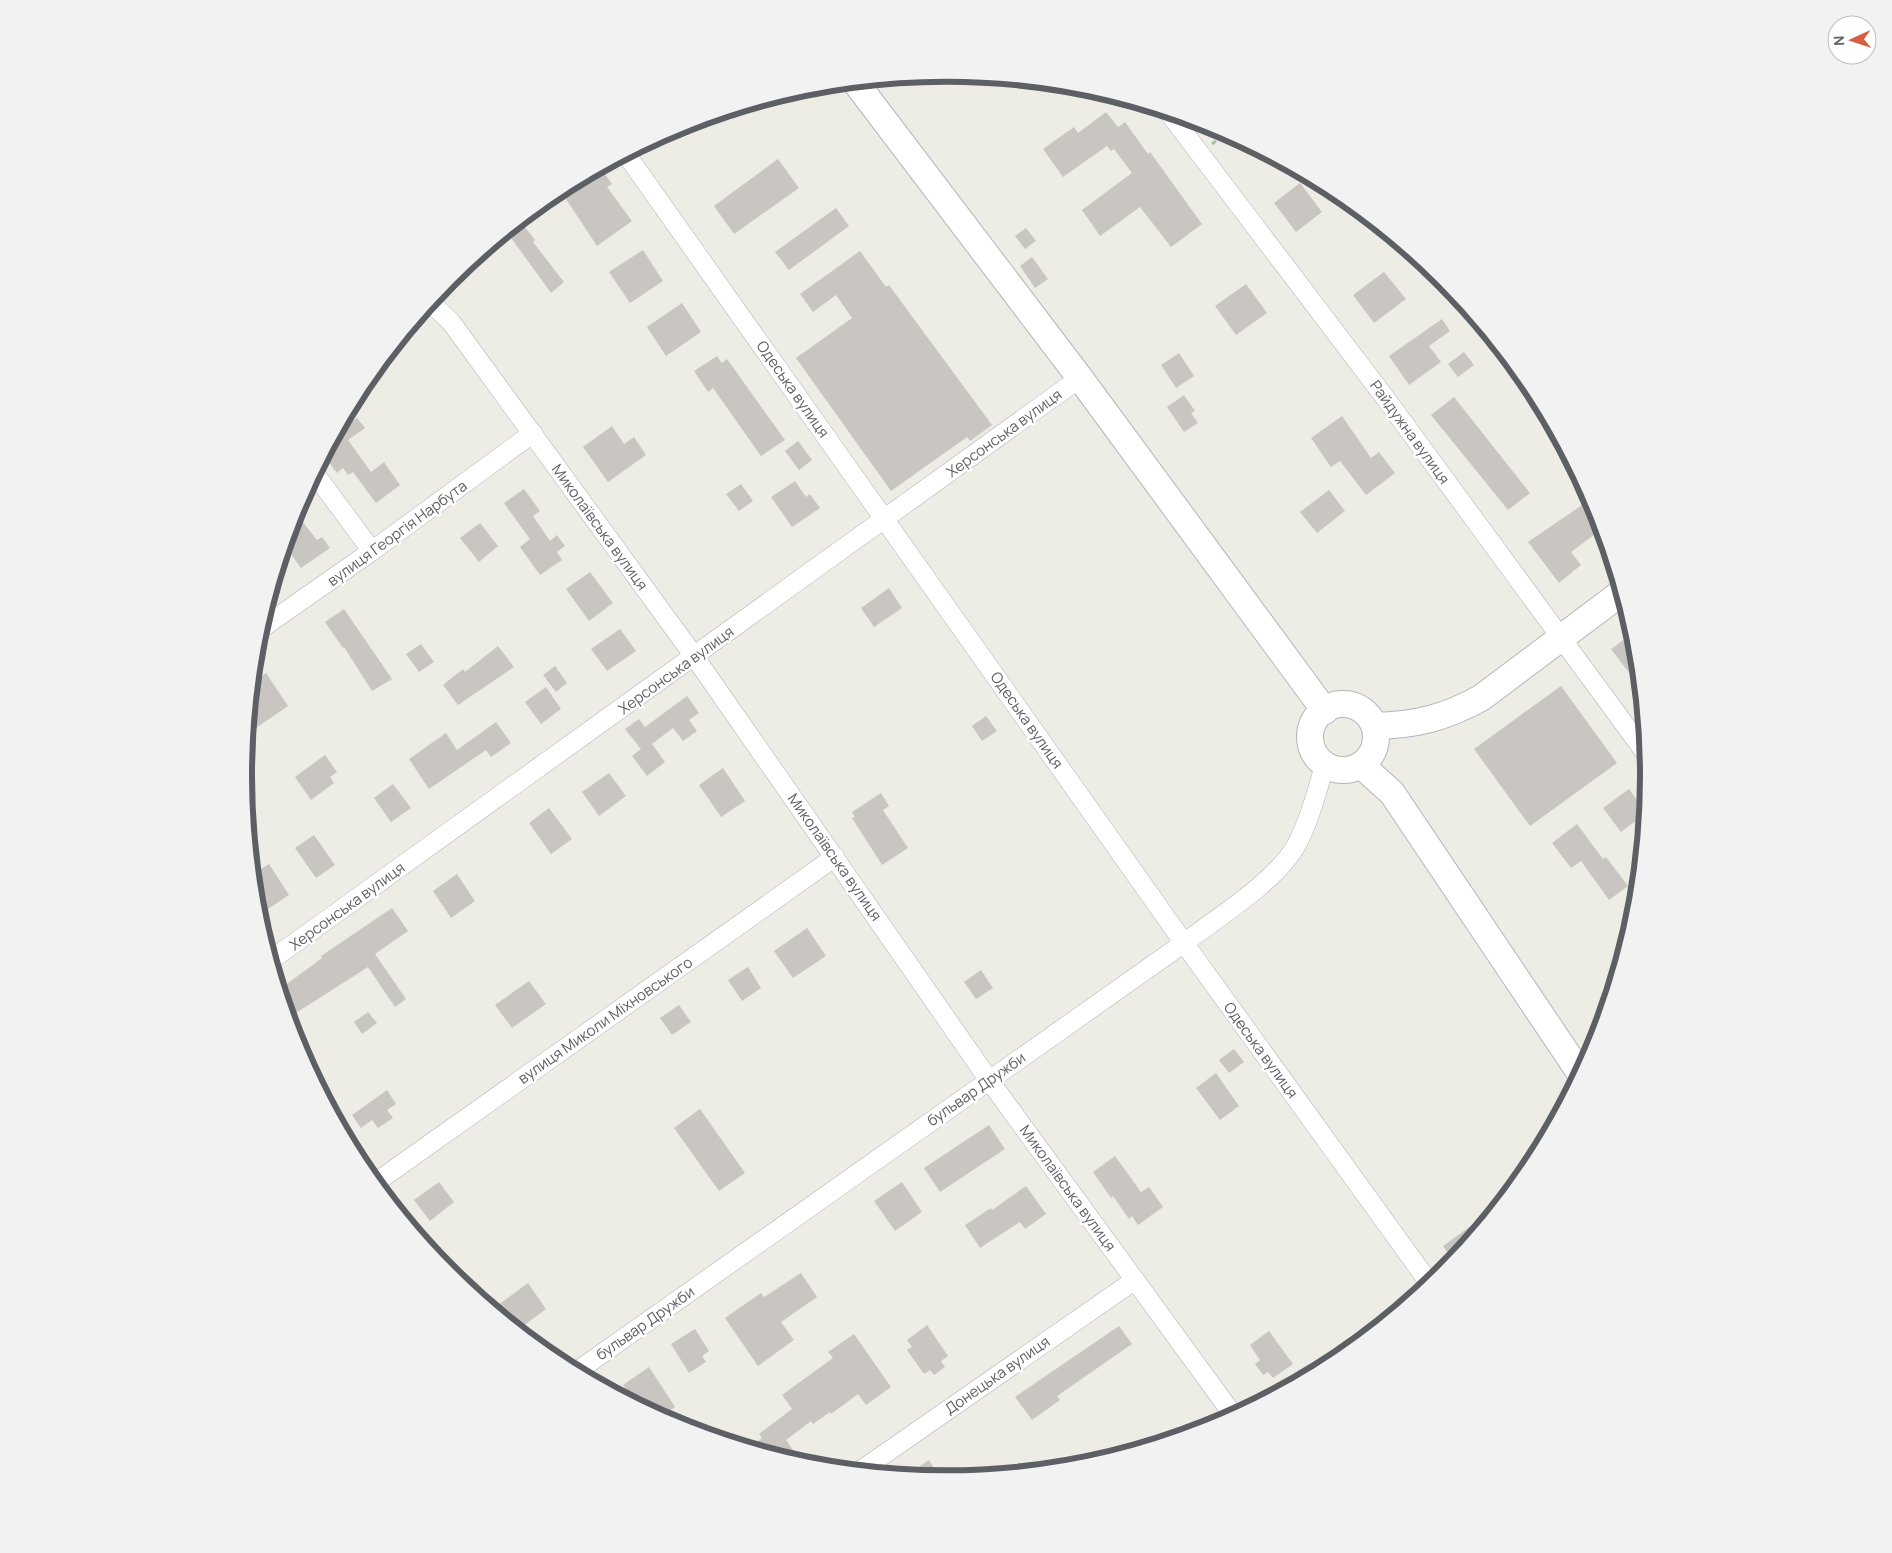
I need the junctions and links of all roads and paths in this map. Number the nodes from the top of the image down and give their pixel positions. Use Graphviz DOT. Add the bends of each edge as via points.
graph roads {
  1 [pos="859,88"];
  2 [pos="1175,121"];
  3 [pos="630,159"];
  4 [pos="435,307"];
  5 [pos="1080,378"];
  6 [pos="533,433"];
  7 [pos="319,480"];
  8 [pos="884,518"];
  9 [pos="372,551"];
  10 [pos="1616,597"];
  11 [pos="270,623"];
  12 [pos="1560,637"];
  13 [pos="694,656"];
  14 [pos="1325,711"];
  15 [pos="1374,726"];
  16 [pos="1639,745"];
  17 [pos="1325,764"];
  18 [pos="1361,765"];
  19 [pos="835,857"];
  20 [pos="1184,943"];
  21 [pos="276,956"];
  22 [pos="1575,1067"];
  23 [pos="989,1080"];
  24 [pos="381,1179"];
  25 [pos="1426,1278"];
  26 [pos="1135,1280"];
  27 [pos="582,1368"];
  28 [pos="1230,1410"];
  29 [pos="867,1466"];
  1 -- 5 [label="main road"];
  2 -- 12 [label="street, Райдужна вулиця" via="1386,399"];
  3 -- 8 [label="street, Одеська вулиця"];
  4 -- 6 [label="street, Миколаївська вулиця" via="450,322"];
  5 -- 8 [label="street, Херсонська вулиця"];
  5 -- 14 [label="main road"];
  6 -- 9 [label="street, вулиця Георгія Нарбута"];
  6 -- 13 [label="street, Миколаївська вулиця"];
  7 -- 9 [label="street"];
  8 -- 13 [label="street, Херсонська вулиця"];
  8 -- 20 [label="street, Одеська вулиця"];
  9 -- 11 [label="street, вулиця Георгія Нарбута"];
  10 -- 12 [label="main road"];
  12 -- 15 [label="main road" via="1481,698 1459,710 1406,726"];
  12 -- 16 [label="street, Райдужна вулиця"];
  13 -- 19 [label="street, Миколаївська вулиця"];
  13 -- 21 [label="street, Херсонська вулиця"];
  14 -- 15 [label="main road" via="1341,704 1351,705 1369,716"];
  14 -- 17 [label="main road" via="1315,721 1311,741 1314,751"];
  15 -- 18 [label="main road" via="1374,748"];
  17 -- 18 [label="main road" via="1339,770"];
  17 -- 20 [label="street, бульвар Дружби" via="1309,817 1296,846 1259,886"];
  18 -- 22 [label="main road" via="1392,792"];
  19 -- 23 [label="street, Миколаївська вулиця"];
  19 -- 24 [label="street, вулиця Миколи Міхновського"];
  20 -- 23 [label="street, бульвар Дружби"];
  20 -- 25 [label="street, Одеська вулиця"];
  23 -- 26 [label="street, Миколаївська вулиця"];
  23 -- 27 [label="street, бульвар Дружби"];
  26 -- 28 [label="street, Миколаївська вулиця"];
  26 -- 29 [label="street, Донецька вулиця"];
}
